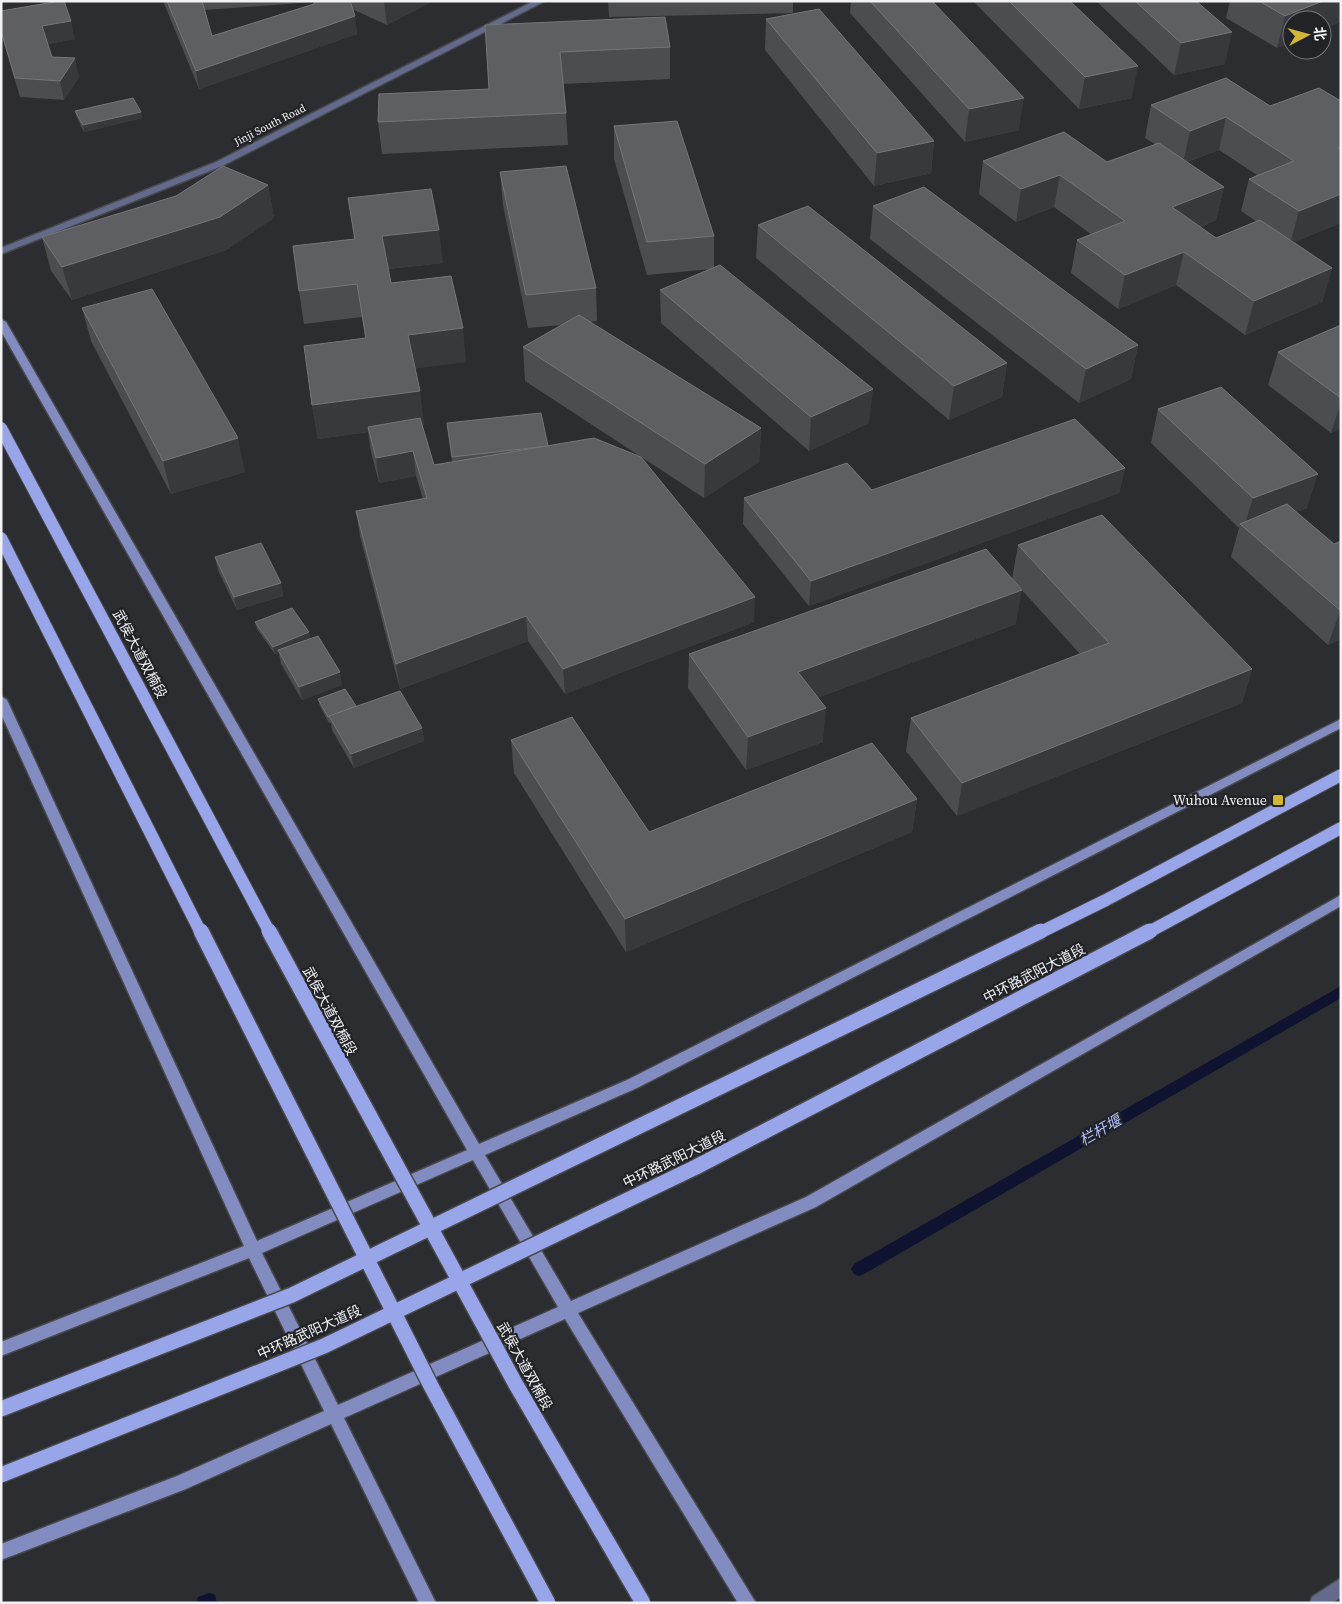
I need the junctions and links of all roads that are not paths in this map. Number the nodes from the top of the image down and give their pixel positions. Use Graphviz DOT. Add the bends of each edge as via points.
graph roads {
  1 [pos="541,1"];
  2 [pos="1,251"];
  3 [pos="1,322"];
  4 [pos="1,428"];
  5 [pos="1,538"];
  6 [pos="1,700"];
  7 [pos="1341,723"];
  8 [pos="1341,775"];
  9 [pos="1341,828"];
  10 [pos="1341,900"];
  11 [pos="476,1153"];
  12 [pos="254,1250"];
  13 [pos="568,1310"];
  14 [pos="1,1349"];
  15 [pos="1,1409"];
  16 [pos="334,1415"];
  17 [pos="1,1475"];
  18 [pos="1,1552"];
  19 [pos="1341,1586"];
  20 [pos="428,1603"];
  21 [pos="548,1603"];
  22 [pos="643,1603"];
  23 [pos="748,1603"];
  24 [pos="1318,1603"];
  1 -- 2 [label="street, Jinji South Road" via="219,164"];
  3 -- 11 [label="main road"];
  4 -- 22 [label="main road, 武侯大道双楠段, bridge" via="348,1080 515,1383"];
  5 -- 21 [label="main road, bridge" via="431,1386"];
  6 -- 12 [label="main road"];
  7 -- 11 [label="main road" via="632,1084"];
  8 -- 15 [label="main road, bridge" via="1106,900 292,1296"];
  9 -- 17 [label="main road, 中环路武阳大道段, bridge" via="1108,954 669,1180 324,1346"];
  10 -- 13 [label="main road" via="811,1202"];
  11 -- 12 [label="main road"];
  11 -- 13 [label="main road"];
  12 -- 14 [label="main road"];
  12 -- 16 [label="main road"];
  13 -- 16 [label="main road"];
  13 -- 23 [label="main road"];
  16 -- 18 [label="main road" via="180,1483"];
  16 -- 20 [label="main road"];
  19 -- 24 [label="street"];
}
